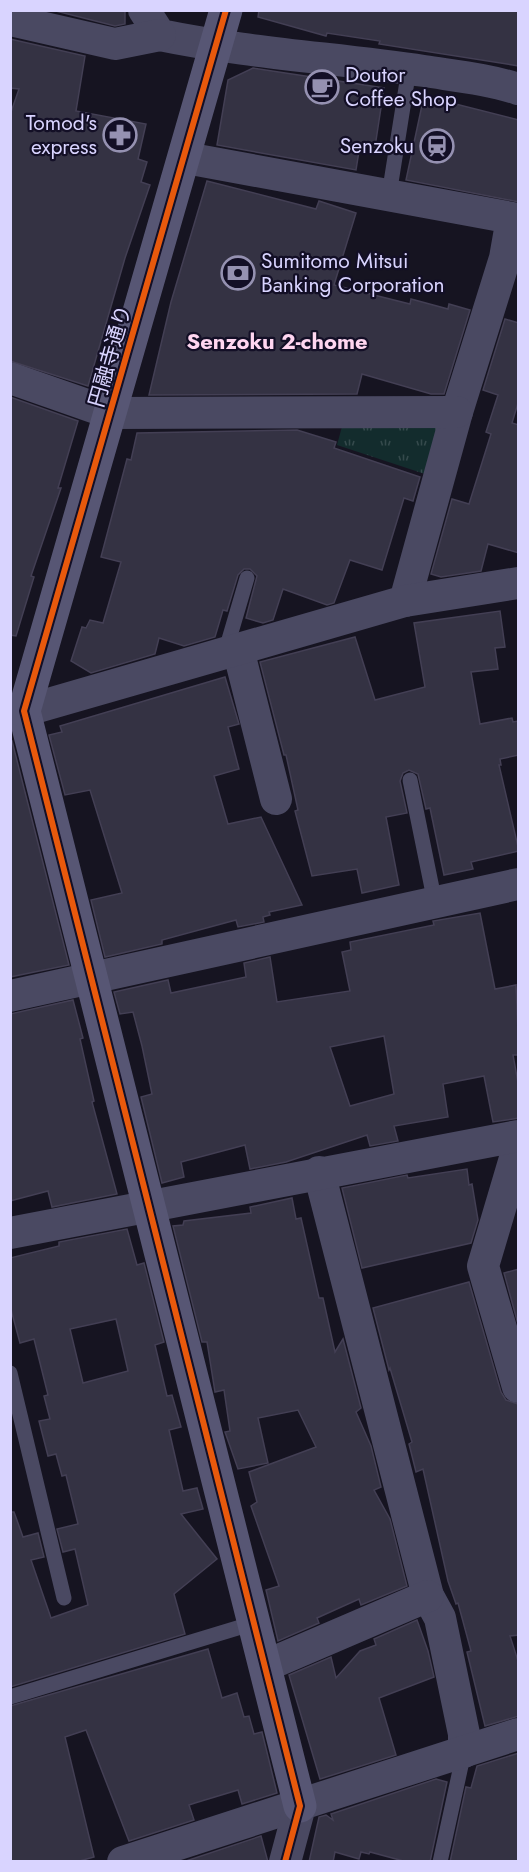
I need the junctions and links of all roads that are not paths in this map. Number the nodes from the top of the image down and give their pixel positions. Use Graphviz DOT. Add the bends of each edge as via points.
graph roads {
  1 [pos="226,10"];
  2 [pos="10,20"];
  3 [pos="152,23"];
  4 [pos="216,45"];
  5 [pos="409,69"];
  6 [pos="519,89"];
  7 [pos="186,158"];
  8 [pos="389,195"];
  9 [pos="512,260"];
  10 [pos="10,378"];
  11 [pos="457,412"];
  12 [pos="110,413"];
  13 [pos="247,578"];
  14 [pos="519,583"];
  15 [pos="405,601"];
  16 [pos="231,651"];
  17 [pos="17,713"];
  18 [pos="410,780"];
  19 [pos="276,799"];
  20 [pos="519,884"];
  21 [pos="435,903"];
  22 [pos="92,979"];
  23 [pos="10,996"];
  24 [pos="519,1136"];
  25 [pos="519,1148"];
  26 [pos="319,1172"];
  27 [pos="148,1206"];
  28 [pos="10,1233"];
  29 [pos="10,1373"];
  30 [pos="519,1387"];
  31 [pos="428,1596"];
  32 [pos="64,1598"];
  33 [pos="254,1623"];
  34 [pos="265,1666"];
  35 [pos="10,1697"];
  36 [pos="519,1734"];
  37 [pos="464,1752"];
  38 [pos="300,1806"];
  39 [pos="123,1862"];
  40 [pos="285,1862"];
  41 [pos="440,1862"];
  1 -- 4 [label="street, 円融寺通り"];
  2 -- 3 [label="street" via="115,44"];
  3 -- 4 [label="street"];
  4 -- 5 [label="street"];
  4 -- 7 [label="street, 円融寺通り"];
  5 -- 6 [label="street"];
  5 -- 8 [label="lane"];
  7 -- 8 [label="street"];
  7 -- 12 [label="street, 円融寺通り"];
  8 -- 9 [label="street" via="512,218"];
  9 -- 11 [label="street"];
  10 -- 12 [label="street"];
  11 -- 12 [label="street"];
  11 -- 15 [label="street"];
  12 -- 17 [label="street, 円融寺通り"];
  13 -- 16 [label="lane"];
  14 -- 15 [label="street"];
  15 -- 16 [label="street"];
  16 -- 17 [label="street"];
  16 -- 19 [label="street"];
  17 -- 22 [label="street"];
  18 -- 21 [label="lane"];
  20 -- 21 [label="street"];
  21 -- 22 [label="street"];
  22 -- 23 [label="street"];
  22 -- 27 [label="street"];
  24 -- 26 [label="street"];
  25 -- 30 [label="street" via="483,1266"];
  26 -- 27 [label="street"];
  26 -- 31 [label="street"];
  27 -- 28 [label="street"];
  27 -- 33 [label="street"];
  29 -- 32 [label="lane"];
  31 -- 34 [label="street"];
  31 -- 37 [label="street" via="440,1618 464,1734"];
  33 -- 34 [label="street"];
  33 -- 35 [label="lane"];
  34 -- 38 [label="street"];
  36 -- 37 [label="street"];
  37 -- 38 [label="street"];
  37 -- 41 [label="lane"];
  38 -- 39 [label="street" via="282,1808"];
  38 -- 40 [label="street"];
}
